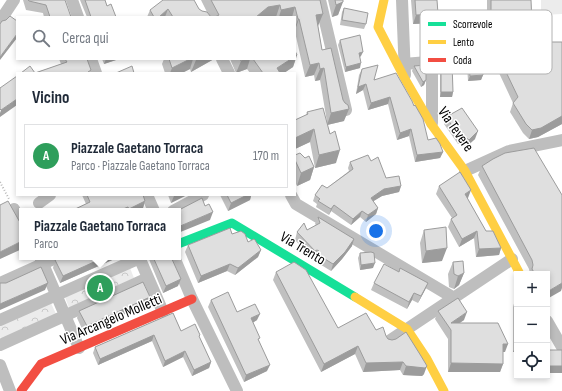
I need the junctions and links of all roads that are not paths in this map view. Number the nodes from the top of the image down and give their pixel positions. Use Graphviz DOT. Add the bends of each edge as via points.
graph roads {
  1 [pos="14,0"];
  2 [pos="72,0"];
  3 [pos="320,0"];
  4 [pos="384,0"];
  5 [pos="402,0"];
  6 [pos="78,16"];
  7 [pos="0,21"];
  8 [pos="91,60"];
  9 [pos="222,60"];
  10 [pos="420,63"];
  11 [pos="404,64"];
  12 [pos="96,72"];
  13 [pos="228,72"];
  14 [pos="432,74"];
  15 [pos="405,79"];
  16 [pos="346,110"];
  17 [pos="432,124"];
  18 [pos="562,140"];
  19 [pos="465,171"];
  20 [pos="49,196"];
  21 [pos="147,196"];
  22 [pos="201,196"];
  23 [pos="292,196"];
  24 [pos="39,203"];
  25 [pos="153,208"];
  26 [pos="179,208"];
  27 [pos="14,209"];
  28 [pos="19,218"];
  29 [pos="181,243"];
  30 [pos="512,259"];
  31 [pos="41,260"];
  32 [pos="133,260"];
  33 [pos="140,260"];
  34 [pos="175,260"];
  35 [pos="518,271"];
  36 [pos="148,278"];
  37 [pos="0,283"];
  38 [pos="57,295"];
  39 [pos="454,298"];
  40 [pos="192,299"];
  41 [pos="163,312"];
  42 [pos="66,315"];
  43 [pos="0,320"];
  44 [pos="550,326"];
  45 [pos="407,329"];
  46 [pos="389,341"];
  47 [pos="0,345"];
  48 [pos="562,347"];
  49 [pos="80,348"];
  50 [pos="0,365"];
  51 [pos="10,391"];
  52 [pos="21,391"];
  53 [pos="237,391"];
  54 [pos="444,391"];
  1 -- 7 [label="street"];
  2 -- 6 [label="street"];
  3 -- 16 [label="street"];
  4 -- 15 [label="street, Via Tevere" via="378,26"];
  5 -- 11 [label="street"];
  8 -- 12 [label="street"];
  9 -- 13 [label="street"];
  10 -- 11 [label="street"];
  11 -- 15 [label="street"];
  14 -- 17 [label="street"];
  15 -- 17 [label="street, Via Tevere"];
  17 -- 19 [label="street, Via Tevere"];
  18 -- 19 [label="street" via="509,151"];
  19 -- 30 [label="street, Via Tevere"];
  20 -- 24 [label="street"];
  21 -- 25 [label="street"];
  22 -- 26 [label="street"];
  23 -- 39 [label="street" via="296,204"];
  27 -- 28 [label="street"];
  29 -- 45 [label="street, Via Trento" via="232,223"];
  30 -- 35 [label="street, Via Tevere"];
  30 -- 39 [label="street"];
  31 -- 37 [label="street"];
  31 -- 38 [label="street"];
  32 -- 38 [label="street"];
  33 -- 36 [label="street"];
  34 -- 40 [label="street"];
  36 -- 41 [label="street"];
  36 -- 42 [label="street"];
  38 -- 42 [label="street"];
  38 -- 43 [label="street"];
  39 -- 45 [label="street"];
  40 -- 41 [label="street, Via Arcangelo Molletti"];
  40 -- 53 [label="street"];
  41 -- 49 [label="street, Via Arcangelo Molletti"];
  42 -- 47 [label="street"];
  42 -- 49 [label="street"];
  44 -- 48 [label="street"];
  45 -- 46 [label="street"];
  45 -- 54 [label="street"];
  49 -- 52 [label="street, Via Arcangelo Molletti" via="41,364"];
  50 -- 51 [label="street"];
}
